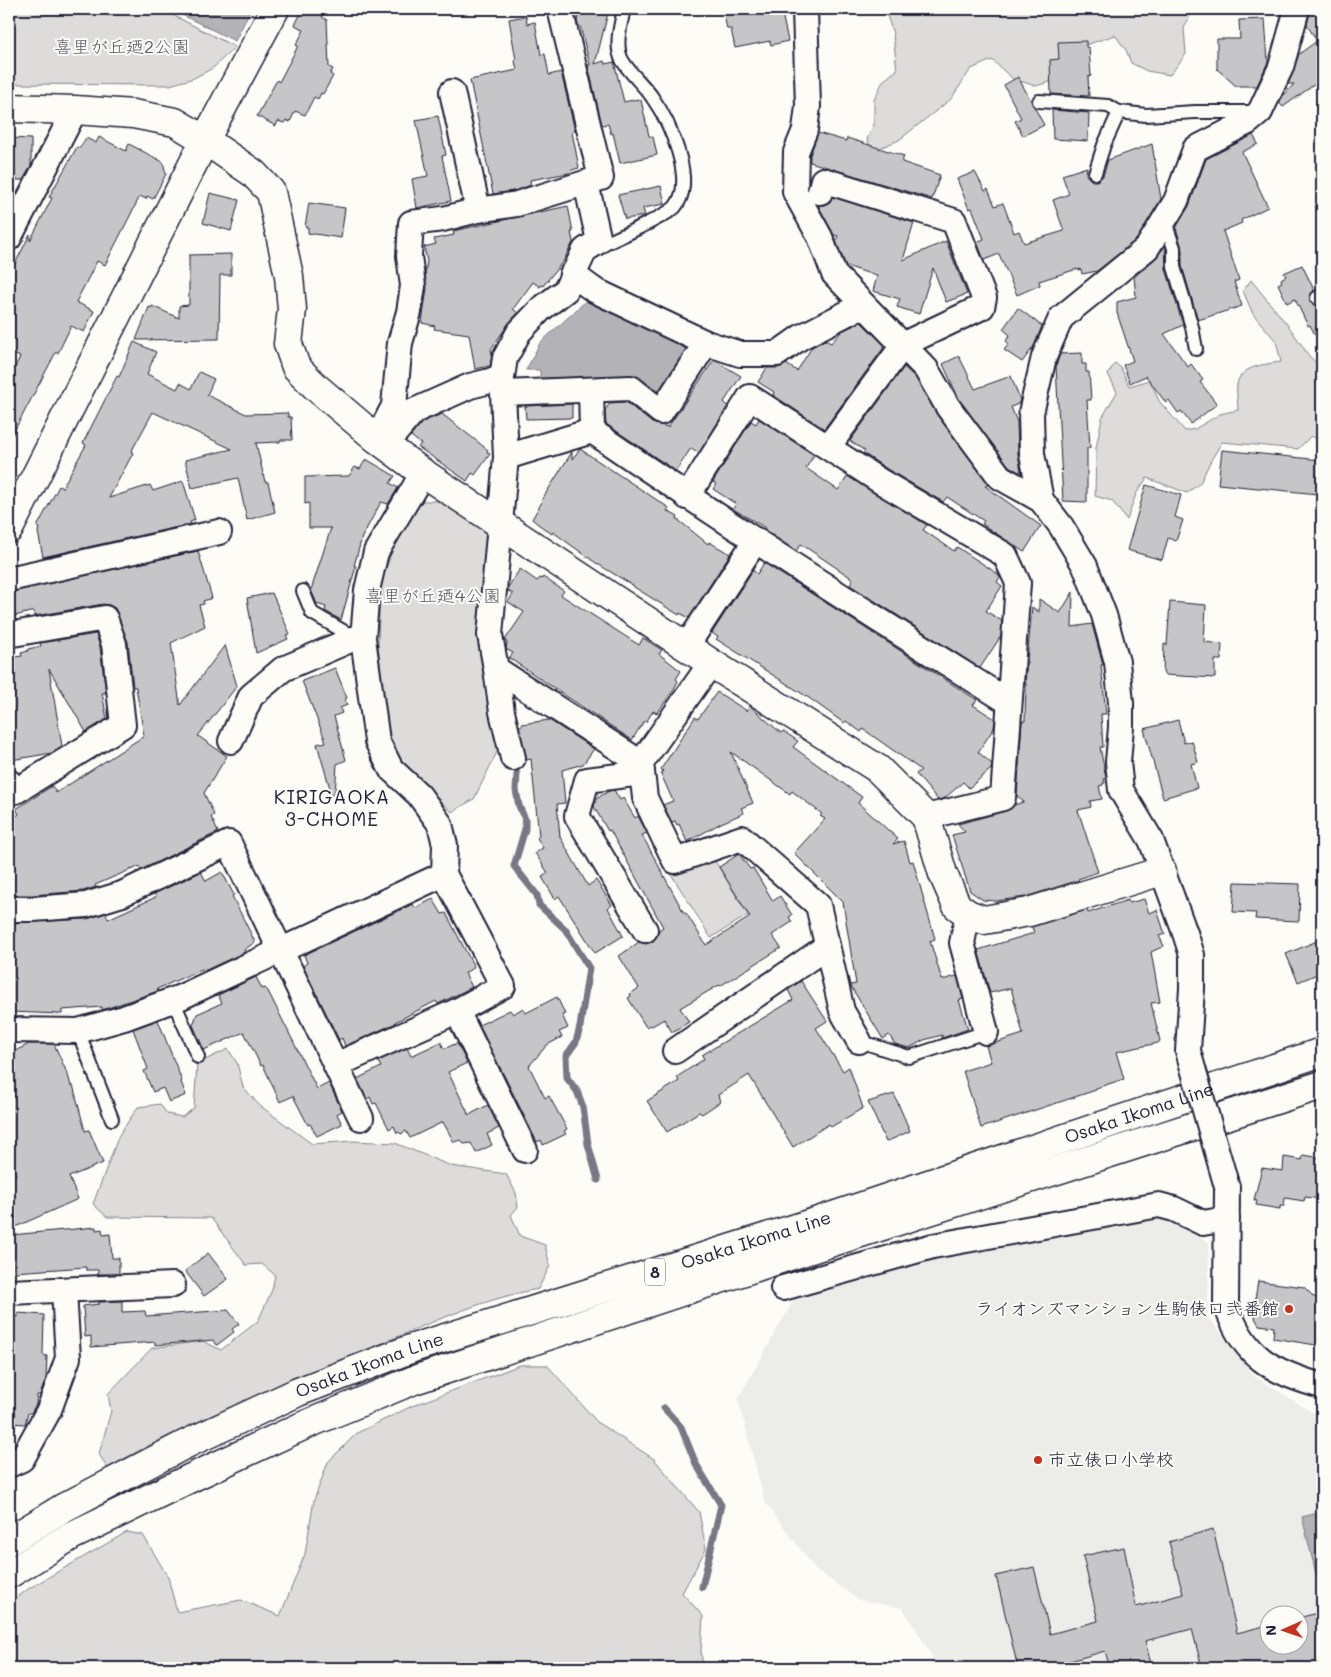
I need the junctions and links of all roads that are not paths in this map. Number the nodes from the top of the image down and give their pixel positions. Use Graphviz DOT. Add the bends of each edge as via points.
graph roads {
  1 [pos="275,9"];
  2 [pos="560,9"];
  3 [pos="624,9"];
  4 [pos="805,9"];
  5 [pos="1297,9"];
  6 [pos="452,92"];
  7 [pos="1039,101"];
  8 [pos="9,108"];
  9 [pos="76,110"];
  10 [pos="1119,112"];
  11 [pos="1260,112"];
  12 [pos="205,140"];
  13 [pos="1095,173"];
  14 [pos="586,183"];
  15 [pos="820,192"];
  16 [pos="18,201"];
  17 [pos="478,210"];
  18 [pos="1165,222"];
  19 [pos="9,238"];
  20 [pos="599,241"];
  21 [pos="572,274"];
  22 [pos="863,305"];
  23 [pos="706,343"];
  24 [pos="904,344"];
  25 [pos="1196,349"];
  26 [pos="591,390"];
  27 [pos="592,430"];
  28 [pos="387,435"];
  29 [pos="828,447"];
  30 [pos="506,457"];
  31 [pos="422,473"];
  32 [pos="687,497"];
  33 [pos="1041,500"];
  34 [pos="500,524"];
  35 [pos="10,526"];
  36 [pos="218,532"];
  37 [pos="756,540"];
  38 [pos="9,579"];
  39 [pos="303,591"];
  40 [pos="9,631"];
  41 [pos="359,638"];
  42 [pos="686,647"];
  43 [pos="711,663"];
  44 [pos="496,669"];
  45 [pos="1009,702"];
  46 [pos="231,741"];
  47 [pos="513,758"];
  48 [pos="642,768"];
  49 [pos="9,782"];
  50 [pos="926,817"];
  51 [pos="1162,871"];
  52 [pos="444,874"];
  53 [pos="9,909"];
  54 [pos="968,914"];
  55 [pos="644,930"];
  56 [pos="826,947"];
  57 [pos="280,951"];
  58 [pos="172,1000"];
  59 [pos="457,1011"];
  60 [pos="9,1030"];
  61 [pos="78,1031"];
  62 [pos="986,1032"];
  63 [pos="859,1041"];
  64 [pos="675,1051"];
  65 [pos="1322,1052"];
  66 [pos="198,1057"];
  67 [pos="336,1064"];
  68 [pos="1322,1085"];
  69 [pos="361,1118"];
  70 [pos="112,1119"];
  71 [pos="525,1150"];
  72 [pos="1227,1219"];
  73 [pos="172,1285"];
  74 [pos="783,1288"];
  75 [pos="64,1290"];
  76 [pos="9,1292"];
  77 [pos="1322,1386"];
  78 [pos="9,1464"];
  79 [pos="9,1541"];
  80 [pos="9,1574"];
  1 -- 12 [label="main road"];
  2 -- 14 [label="street" via="601,178"];
  3 -- 20 [label="lane" via="618,37 622,59 652,97 668,124 684,177 683,194 674,208 611,242"];
  4 -- 22 [label="street" via="808,106 805,130 796,152 795,192 820,237 834,274"];
  5 -- 11 [label="street" via="1281,67"];
  6 -- 17 [label="street"];
  7 -- 10 [label="lane" via="1108,106"];
  8 -- 9 [label="main road"];
  9 -- 12 [label="main road" via="133,114 175,122"];
  9 -- 16 [label="street"];
  10 -- 11 [label="lane" via="1146,115"];
  10 -- 13 [label="lane"];
  11 -- 18 [label="street" via="1248,122 1195,149"];
  12 -- 28 [label="main road" via="253,173 271,192 289,276 292,309 288,344 296,367 317,388"];
  12 -- 35 [label="main road"];
  14 -- 17 [label="street" via="517,204"];
  14 -- 20 [label="street"];
  15 -- 24 [label="street" via="823,180 954,221 984,298 982,307"];
  16 -- 19 [label="street"];
  17 -- 28 [label="street" via="444,219 411,222 409,256 413,286 400,343 394,406"];
  18 -- 25 [label="lane" via="1174,248 1174,267"];
  18 -- 33 [label="street" via="1147,248 1062,318 1044,357 1031,413 1032,454"];
  20 -- 21 [label="street" via="585,250"];
  21 -- 23 [label="street" via="594,290"];
  21 -- 28 [label="street" via="566,290 519,332 505,358 502,378 470,386 414,411"];
  22 -- 23 [label="street" via="801,337 777,354 740,354"];
  22 -- 24 [label="street"];
  23 -- 26 [label="street" via="662,412 631,388"];
  24 -- 29 [label="street"];
  24 -- 33 [label="street" via="926,369 948,407 1000,477"];
  26 -- 27 [label="street"];
  26 -- 30 [label="street" via="503,393"];
  27 -- 30 [label="street"];
  27 -- 32 [label="street"];
  28 -- 31 [label="main road"];
  29 -- 32 [label="street" via="750,397"];
  29 -- 45 [label="street" via="1005,555 1018,583"];
  30 -- 34 [label="street"];
  31 -- 34 [label="main road"];
  31 -- 41 [label="street" via="376,552"];
  32 -- 37 [label="street"];
  33 -- 51 [label="street" via="1061,526 1084,566 1104,615 1117,662 1121,703 1118,762 1121,790 1151,840"];
  34 -- 42 [label="main road"];
  34 -- 44 [label="street" via="490,635"];
  36 -- 38 [label="street"];
  37 -- 42 [label="street"];
  37 -- 45 [label="street"];
  39 -- 41 [label="lane" via="312,613"];
  40 -- 49 [label="street" via="13,634 105,618 114,644 124,725 16,791 10,789"];
  41 -- 46 [label="street" via="283,669 251,696"];
  41 -- 52 [label="street" via="377,741 391,769 419,795 440,824 445,846"];
  42 -- 43 [label="main road"];
  43 -- 48 [label="street"];
  43 -- 50 [label="main road" via="878,770"];
  44 -- 47 [label="street"];
  44 -- 48 [label="street"];
  45 -- 50 [label="street" via="1003,798"];
  48 -- 55 [label="street" via="587,780 577,816"];
  48 -- 56 [label="street" via="646,798 675,861 742,838 818,905"];
  50 -- 54 [label="main road" via="943,874 957,906"];
  51 -- 54 [label="main road" via="1029,912 984,920"];
  51 -- 72 [label="street, bridge" via="1192,954 1188,1051 1227,1187"];
  52 -- 57 [label="street"];
  52 -- 59 [label="street" via="503,986"];
  53 -- 57 [label="street" via="86,905 122,894 229,843"];
  54 -- 62 [label="street" via="962,943"];
  56 -- 63 [label="street" via="842,1011"];
  56 -- 64 [label="street"];
  57 -- 58 [label="street"];
  57 -- 67 [label="street"];
  58 -- 61 [label="street"];
  58 -- 66 [label="lane"];
  59 -- 67 [label="street"];
  59 -- 71 [label="street"];
  60 -- 61 [label="street"];
  61 -- 70 [label="lane"];
  62 -- 63 [label="lane" via="909,1057"];
  65 -- 79 [label="main road, Osaka Ikoma Line / 8" via="816,1222 413,1348 298,1392 186,1444 64,1508"];
  67 -- 69 [label="street"];
  68 -- 80 [label="main road, Osaka Ikoma Line / 8" via="817,1246 414,1380 305,1425 195,1476 72,1536"];
  72 -- 74 [label="street" via="1203,1223 1159,1205 933,1246"];
  72 -- 77 [label="street" via="1226,1304 1232,1323 1264,1362"];
  73 -- 75 [label="street"];
  75 -- 76 [label="street"];
  75 -- 78 [label="street" via="68,1358 49,1410 22,1459"];
}
